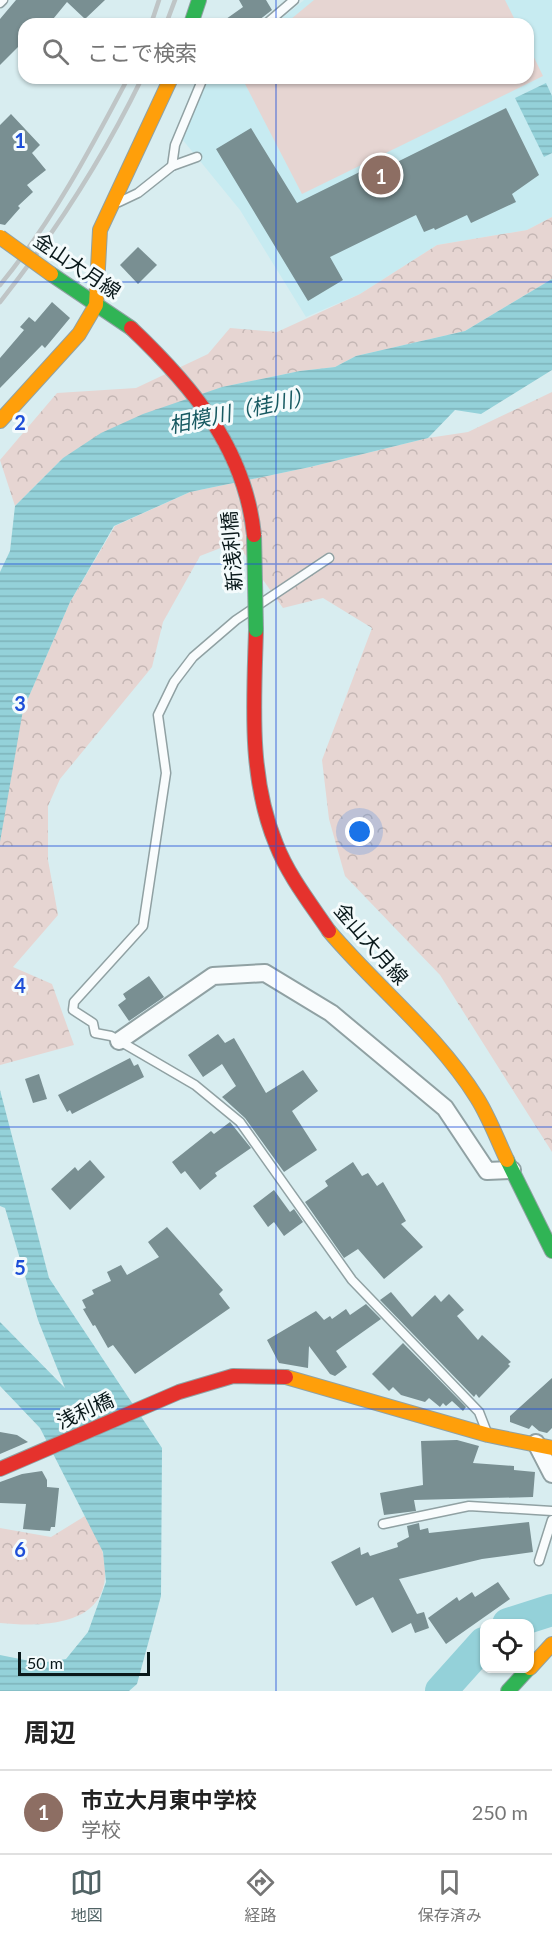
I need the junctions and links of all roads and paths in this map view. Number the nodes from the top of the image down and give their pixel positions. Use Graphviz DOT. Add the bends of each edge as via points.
graph roads {
  1 [pos="200,0"];
  2 [pos="294,0"];
  3 [pos="193,18"];
  4 [pos="273,18"];
  5 [pos="168,84"];
  6 [pos="200,84"];
  7 [pos="197,157"];
  8 [pos="172,166"];
  9 [pos="111,206"];
  10 [pos="0,237"];
  11 [pos="96,305"];
  12 [pos="131,328"];
  13 [pos="0,421"];
  14 [pos="329,558"];
  15 [pos="256,630"];
  16 [pos="119,1041"];
  17 [pos="512,1170"];
  18 [pos="552,1251"];
  19 [pos="488,1435"];
  20 [pos="544,1445"];
  21 [pos="6,1466"];
  22 [pos="552,1474"];
  23 [pos="552,1511"];
  24 [pos="552,1520"];
  25 [pos="383,1524"];
  26 [pos="538,1561"];
  27 [pos="552,1644"];
  28 [pos="534,1663"];
  29 [pos="524,1673"];
  30 [pos="508,1691"];
  1 -- 3 [label="main road"];
  2 -- 4 [label="lane"];
  5 -- 9 [label="main road"];
  6 -- 8 [label="lane" via="175,145"];
  7 -- 8 [label="lane"];
  8 -- 9 [label="lane" via="138,193"];
  9 -- 11 [label="main road" via="100,230"];
  10 -- 11 [label="main road, 金山大月線, bridge"];
  11 -- 12 [label="main road, 金山大月線"];
  11 -- 13 [label="main road" via="79,334"];
  12 -- 15 [label="main road, 新浅利橋, bridge" via="178,372 226,437 250,505"];
  14 -- 16 [label="lane" via="236,620 193,657 174,682 158,715 166,772 143,926 74,1002 73,1010 93,1023 95,1034"];
  15 -- 17 [label="main road, 金山大月線" via="253,737 264,807 276,845 329,930 365,973 420,1025 477,1098"];
  16 -- 17 [label="street" via="213,976 265,973 331,1013 444,1108 487,1172"];
  16 -- 19 [label="lane" via="195,1085 240,1122 352,1280 479,1412"];
  17 -- 18 [label="main road, 金山大月線"];
  19 -- 20 [label="main road, 浅利橋"];
  19 -- 21 [label="main road, 浅利橋" via="291,1377 233,1376 173,1394"];
  20 -- 22 [label="street"];
  23 -- 25 [label="lane" via="469,1506"];
  24 -- 26 [label="lane"];
  27 -- 28 [label="main road"];
  29 -- 30 [label="main road"];
}
